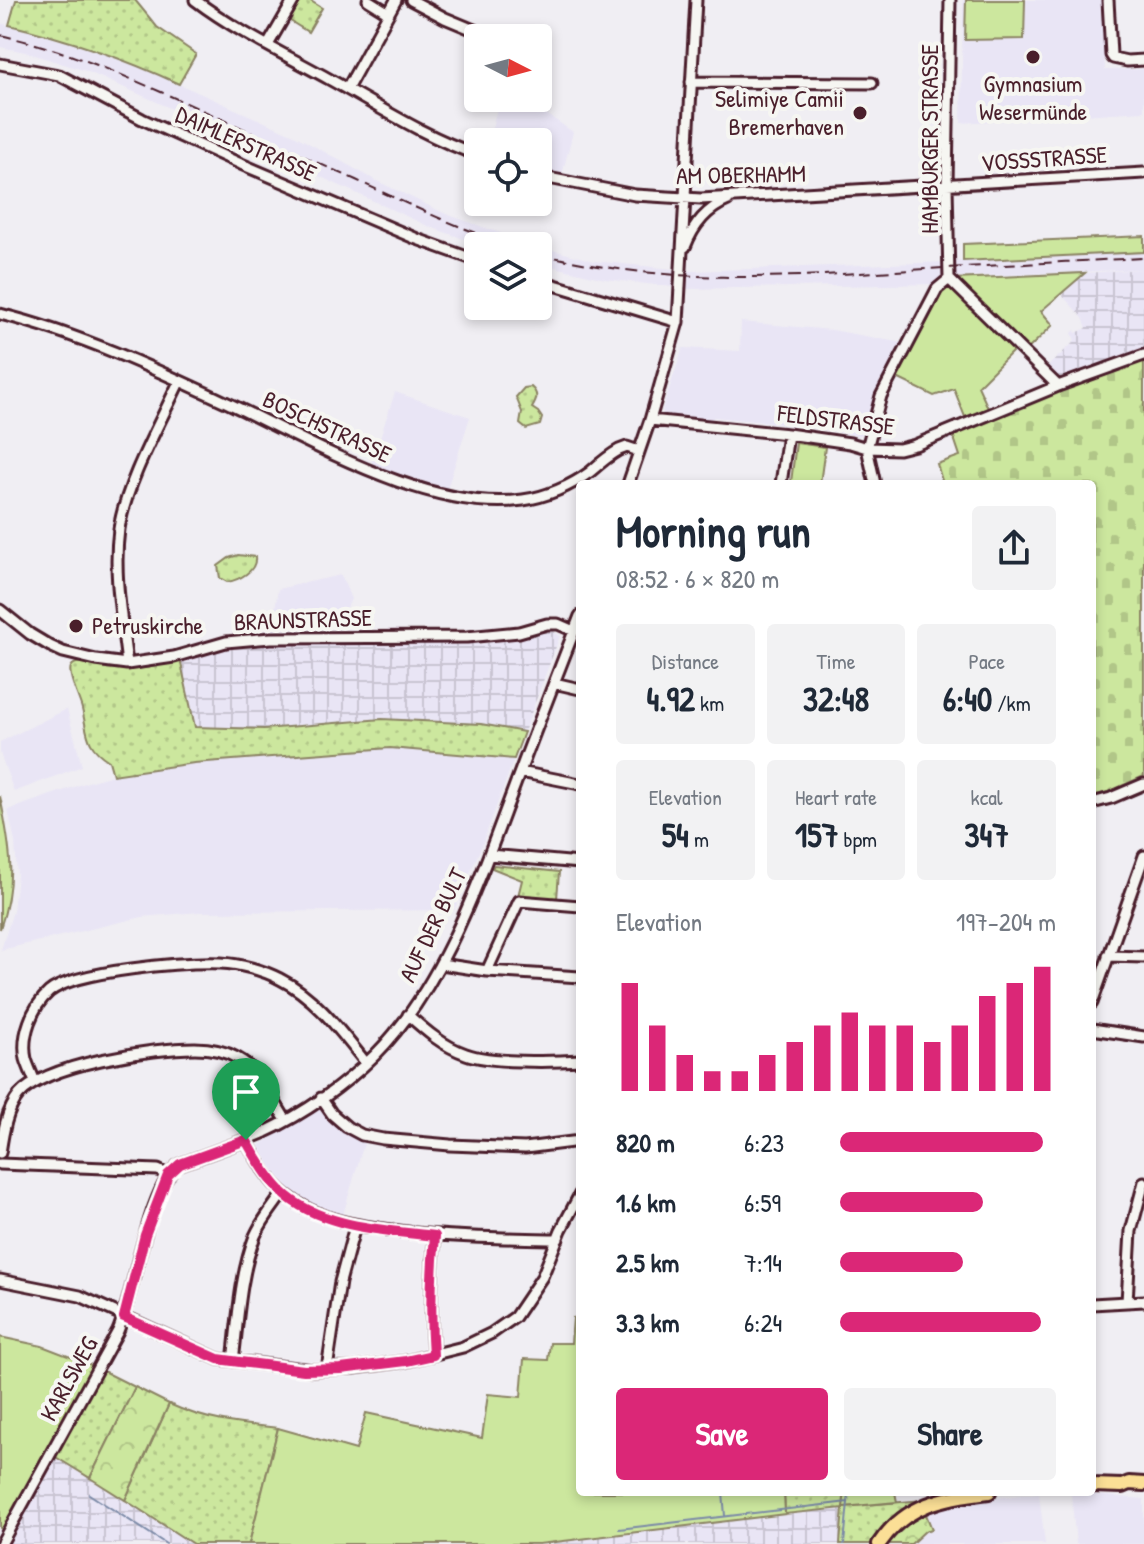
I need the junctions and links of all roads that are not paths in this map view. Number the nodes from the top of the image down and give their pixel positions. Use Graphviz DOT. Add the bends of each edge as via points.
graph roads {
  1 [pos="196,0"];
  2 [pos="294,0"];
  3 [pos="368,0"];
  4 [pos="396,0"];
  5 [pos="411,0"];
  6 [pos="696,0"];
  7 [pos="950,0"];
  8 [pos="1108,0"];
  9 [pos="389,13"];
  10 [pos="464,26"];
  11 [pos="268,45"];
  12 [pos="1144,60"];
  13 [pos="0,64"];
  14 [pos="691,82"];
  15 [pos="872,83"];
  16 [pos="347,89"];
  17 [pos="464,150"];
  18 [pos="1144,173"];
  19 [pos="552,179"];
  20 [pos="947,186"];
  21 [pos="734,197"];
  22 [pos="685,198"];
  23 [pos="682,254"];
  24 [pos="464,256"];
  25 [pos="952,281"];
  26 [pos="552,284"];
  27 [pos="0,314"];
  28 [pos="678,322"];
  29 [pos="1144,355"];
  30 [pos="179,382"];
  31 [pos="1058,386"];
  32 [pos="650,420"];
  33 [pos="788,434"];
  34 [pos="867,448"];
  35 [pos="639,451"];
  36 [pos="577,480"];
  37 [pos="629,480"];
  38 [pos="782,480"];
  39 [pos="874,480"];
  40 [pos="576,481"];
  41 [pos="0,610"];
  42 [pos="576,626"];
  43 [pos="574,631"];
  44 [pos="127,664"];
  45 [pos="554,683"];
  46 [pos="576,688"];
  47 [pos="520,772"];
  48 [pos="576,783"];
  49 [pos="1144,784"];
  50 [pos="1096,802"];
  51 [pos="489,855"];
  52 [pos="1144,856"];
  53 [pos="576,863"];
  54 [pos="576,906"];
  55 [pos="1108,956"];
  56 [pos="1144,957"];
  57 [pos="441,964"];
  58 [pos="487,971"];
  59 [pos="576,977"];
  60 [pos="1096,991"];
  61 [pos="408,1015"];
  62 [pos="1096,1030"];
  63 [pos="1144,1037"];
  64 [pos="576,1060"];
  65 [pos="366,1063"];
  66 [pos="35,1082"];
  67 [pos="321,1098"];
  68 [pos="286,1120"];
  69 [pos="246,1140"];
  70 [pos="576,1142"];
  71 [pos="0,1153"];
  72 [pos="0,1164"];
  73 [pos="168,1175"];
  74 [pos="1144,1182"];
  75 [pos="283,1193"];
  76 [pos="576,1202"];
  77 [pos="355,1226"];
  78 [pos="435,1236"];
  79 [pos="558,1239"];
  80 [pos="0,1280"];
  81 [pos="1144,1301"];
  82 [pos="1127,1302"];
  83 [pos="1096,1304"];
  84 [pos="124,1317"];
  85 [pos="433,1355"];
  86 [pos="233,1361"];
  87 [pos="327,1369"];
  88 [pos="1144,1484"];
  89 [pos="1096,1485"];
  90 [pos="1122,1486"];
  91 [pos="1144,1490"];
  92 [pos="964,1496"];
  93 [pos="1,1544"];
  94 [pos="879,1544"];
  1 -- 11 [label="street"];
  2 -- 11 [label="street"];
  3 -- 9 [label="street"];
  4 -- 9 [label="street"];
  5 -- 10 [label="street"];
  6 -- 14 [label="street"];
  7 -- 20 [label="street, HAMBURGER STRASSE"];
  8 -- 12 [label="street" via="1111,55 1117,60"];
  9 -- 16 [label="street"];
  11 -- 16 [label="street"];
  13 -- 24 [label="street, DAIMLERSTRASSE" via="59,75 228,159"];
  14 -- 15 [label="street"];
  14 -- 22 [label="street"];
  16 -- 17 [label="street"];
  18 -- 20 [label="street, VOSSSTRASSE"];
  19 -- 22 [label="street, AM OBERHAMM" via="635,195"];
  20 -- 21 [label="street, AM OBERHAMM"];
  20 -- 25 [label="street, HAMBURGER STRASSE"];
  21 -- 22 [label="street, AM OBERHAMM"];
  21 -- 23 [label="street" via="706,214"];
  22 -- 23 [label="street"];
  23 -- 28 [label="street"];
  25 -- 31 [label="street"];
  25 -- 34 [label="street" via="937,289 881,396"];
  26 -- 28 [label="street"];
  27 -- 30 [label="street, BOSCHSTRASSE" via="64,332"];
  28 -- 32 [label="street"];
  29 -- 31 [label="street, FELDSTRASSE"];
  30 -- 40 [label="street, BOSCHSTRASSE" via="370,471 426,489 500,502 538,497"];
  30 -- 44 [label="street" via="134,479 120,525 117,568"];
  31 -- 34 [label="street, FELDSTRASSE" via="915,445"];
  32 -- 33 [label="street, FELDSTRASSE"];
  32 -- 35 [label="street"];
  33 -- 34 [label="street, FELDSTRASSE"];
  33 -- 38 [label="street"];
  34 -- 39 [label="street"];
  35 -- 36 [label="street, BOSCHSTRASSE" via="619,450"];
  35 -- 37 [label="street"];
  41 -- 44 [label="street, BRAUNSTRASSE" via="63,652"];
  42 -- 43 [label="street, AUF DER BULT"];
  43 -- 44 [label="street, BRAUNSTRASSE" via="547,624 467,637 271,638 226,642"];
  43 -- 45 [label="street, AUF DER BULT"];
  45 -- 46 [label="street"];
  45 -- 47 [label="street, AUF DER BULT"];
  47 -- 48 [label="street"];
  47 -- 51 [label="street, AUF DER BULT"];
  49 -- 50 [label="street"];
  51 -- 53 [label="street"];
  51 -- 57 [label="street, AUF DER BULT"];
  52 -- 55 [label="street"];
  54 -- 58 [label="street" via="519,901"];
  55 -- 56 [label="street"];
  55 -- 60 [label="street"];
  57 -- 58 [label="street"];
  57 -- 61 [label="street, AUF DER BULT"];
  58 -- 59 [label="street"];
  61 -- 64 [label="street" via="437,1040 465,1054"];
  61 -- 65 [label="street, AUF DER BULT"];
  62 -- 63 [label="street"];
  65 -- 66 [label="street" via="329,1017 278,978 224,963 172,964 77,979 49,993 37,1007 25,1041"];
  65 -- 67 [label="street, AUF DER BULT"];
  66 -- 68 [label="street" via="78,1065 131,1055 218,1050 254,1072"];
  66 -- 71 [label="street" via="18,1096 5,1122"];
  67 -- 68 [label="street, AUF DER BULT"];
  67 -- 70 [label="street" via="347,1127 383,1139 525,1148"];
  68 -- 69 [label="street, AUF DER BULT"];
  69 -- 73 [label="street, AUF DER BULT" via="180,1164"];
  69 -- 75 [label="street"];
  72 -- 73 [label="street" via="158,1170"];
  73 -- 84 [label="street" via="145,1235"];
  74 -- 82 [label="street" via="1131,1231"];
  75 -- 77 [label="street" via="325,1217"];
  75 -- 86 [label="street" via="255,1236 243,1281"];
  76 -- 79 [label="street"];
  77 -- 78 [label="street"];
  77 -- 87 [label="street"];
  78 -- 79 [label="street"];
  78 -- 85 [label="street"];
  79 -- 85 [label="street" via="542,1277 515,1317 463,1347"];
  80 -- 84 [label="street" via="80,1296"];
  81 -- 82 [label="street"];
  82 -- 83 [label="street"];
  84 -- 86 [label="street"];
  84 -- 93 [label="street, KARLSWEG"];
  85 -- 87 [label="street"];
  86 -- 87 [label="street"];
  88 -- 90 [label="main road"];
  89 -- 90 [label="main road"];
  90 -- 91 [label="main road"];
  92 -- 94 [label="main road" via="926,1505 898,1521"];
}
